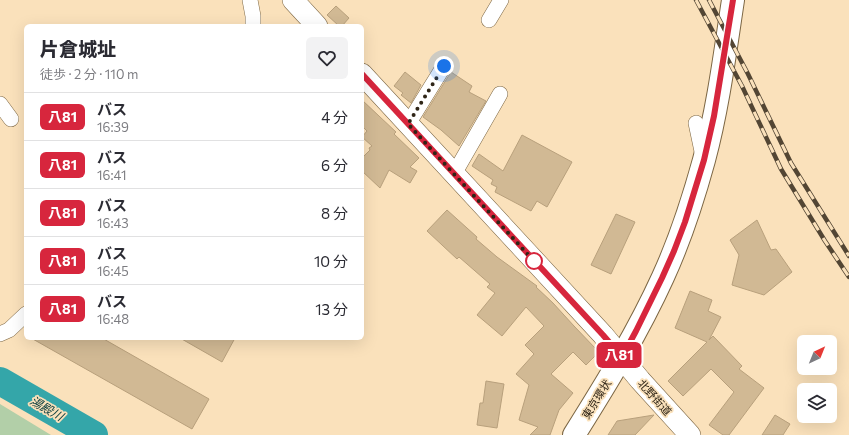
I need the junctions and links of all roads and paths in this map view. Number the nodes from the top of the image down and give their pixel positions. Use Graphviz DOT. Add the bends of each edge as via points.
graph roads {
  1 [pos="250,0"];
  2 [pos="293,0"];
  3 [pos="501,0"];
  4 [pos="734,0"];
  5 [pos="489,20"];
  6 [pos="253,24"];
  7 [pos="315,24"];
  8 [pos="444,66"];
  9 [pos="364,76"];
  10 [pos="500,94"];
  11 [pos="0,104"];
  12 [pos="11,119"];
  13 [pos="696,123"];
  14 [pos="408,124"];
  15 [pos="704,160"];
  16 [pos="454,174"];
  17 [pos="24,316"];
  18 [pos="0,334"];
  19 [pos="622,357"];
  20 [pos="574,435"];
  21 [pos="690,435"];
  1 -- 6 [label="street"];
  2 -- 7 [label="main road"];
  3 -- 5 [label="street"];
  4 -- 15 [label="highway, 東京環状"];
  8 -- 14 [label="street"];
  9 -- 14 [label="main road, 北野街道"];
  10 -- 16 [label="street"];
  11 -- 12 [label="street"];
  13 -- 15 [label="street"];
  14 -- 16 [label="main road, 北野街道"];
  15 -- 19 [label="highway, 東京環状" via="674,251"];
  16 -- 19 [label="main road, 北野街道"];
  17 -- 18 [label="street" via="9,330"];
  19 -- 20 [label="highway, 東京環状"];
  19 -- 21 [label="main road, 北野街道"];
}
